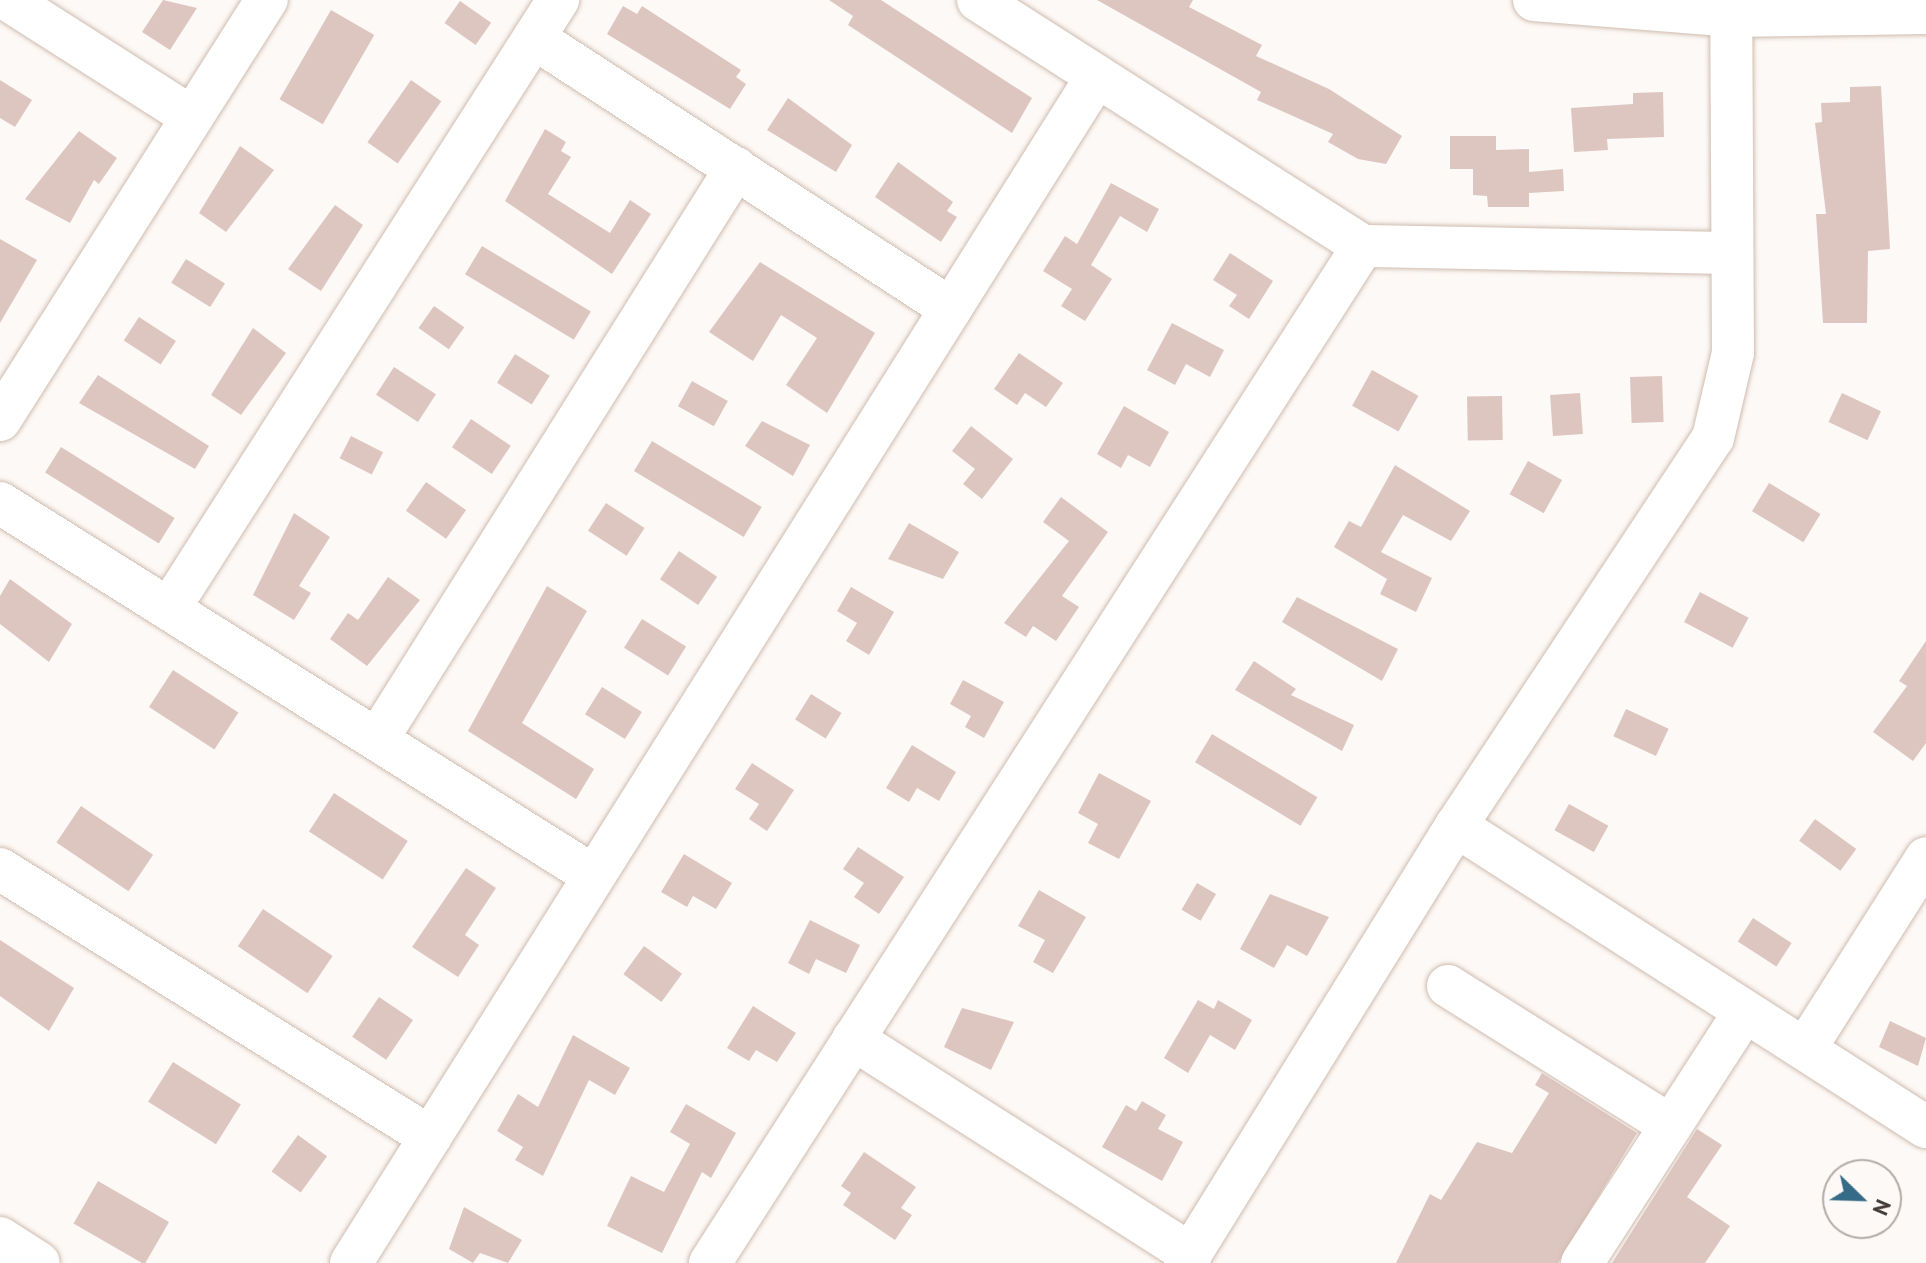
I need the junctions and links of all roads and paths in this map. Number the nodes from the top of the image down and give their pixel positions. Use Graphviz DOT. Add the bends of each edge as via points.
graph roads {
  1 [pos="8,0"];
  2 [pos="267,0"];
  3 [pos="558,0"];
  4 [pos="978,0"];
  5 [pos="1534,0"];
  6 [pos="1926,13"];
  7 [pos="1731,16"];
  8 [pos="534,38"];
  9 [pos="1097,76"];
  10 [pos="192,117"];
  11 [pos="736,168"];
  12 [pos="1363,246"];
  13 [pos="1731,253"];
  14 [pos="951,309"];
  15 [pos="0,420"];
  16 [pos="0,503"];
  17 [pos="169,609"];
  18 [pos="378,738"];
  19 [pos="1456,826"];
  20 [pos="1926,858"];
  21 [pos="0,869"];
  22 [pos="594,876"];
  23 [pos="1448,986"];
  24 [pos="1744,1013"];
  25 [pos="853,1039"];
  26 [pos="1805,1049"];
  27 [pos="1671,1126"];
  28 [pos="1926,1127"];
  29 [pos="430,1137"];
  30 [pos="0,1238"];
  31 [pos="1188,1258"];
  32 [pos="39,1263"];
  33 [pos="351,1263"];
  34 [pos="710,1263"];
  35 [pos="1582,1263"];
  1 -- 10 [label="street"];
  2 -- 10 [label="street"];
  3 -- 8 [label="street"];
  4 -- 9 [label="street"];
  5 -- 7 [label="street"];
  6 -- 7 [label="street"];
  7 -- 13 [label="street"];
  8 -- 11 [label="street"];
  8 -- 17 [label="street"];
  9 -- 12 [label="street"];
  9 -- 14 [label="street"];
  10 -- 15 [label="street"];
  11 -- 14 [label="street"];
  11 -- 18 [label="street"];
  12 -- 13 [label="street"];
  12 -- 25 [label="street"];
  13 -- 19 [label="street" via="1733,353 1713,438"];
  14 -- 22 [label="street"];
  16 -- 17 [label="street"];
  17 -- 18 [label="street"];
  18 -- 22 [label="street"];
  19 -- 24 [label="street"];
  19 -- 31 [label="street"];
  20 -- 26 [label="street"];
  21 -- 29 [label="street"];
  22 -- 29 [label="street"];
  23 -- 27 [label="street"];
  24 -- 26 [label="street"];
  24 -- 27 [label="street"];
  25 -- 31 [label="street"];
  25 -- 34 [label="street"];
  26 -- 28 [label="street"];
  27 -- 35 [label="street"];
  29 -- 33 [label="street"];
  30 -- 32 [label="street"];
}
